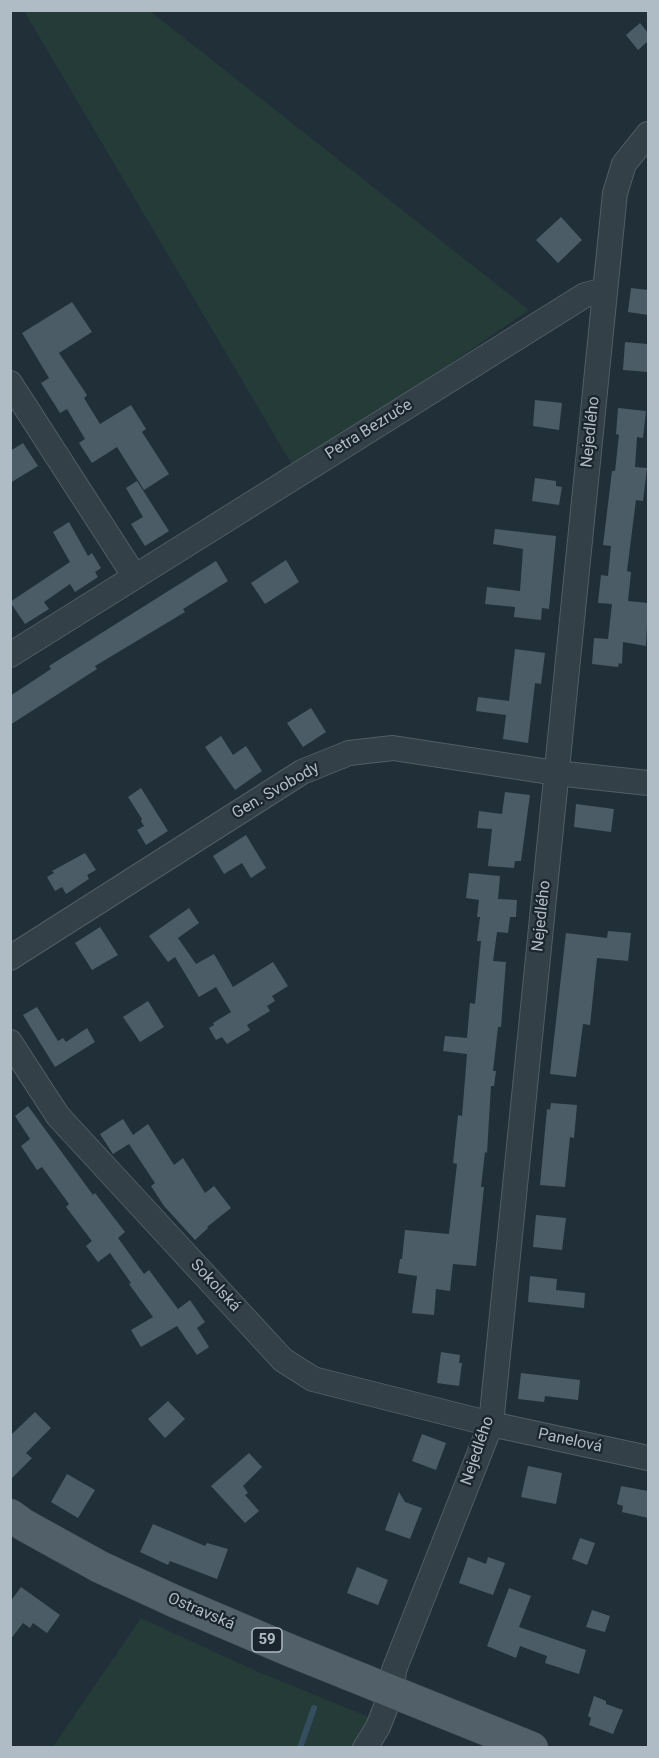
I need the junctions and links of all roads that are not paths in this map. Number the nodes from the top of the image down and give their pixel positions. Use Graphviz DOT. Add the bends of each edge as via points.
graph roads {
  1 [pos="648,134"];
  2 [pos="605,290"];
  3 [pos="10,383"];
  4 [pos="135,577"];
  5 [pos="10,655"];
  6 [pos="556,773"];
  7 [pos="648,783"];
  8 [pos="10,958"];
  9 [pos="10,1042"];
  10 [pos="491,1424"];
  11 [pos="648,1458"];
  12 [pos="10,1515"];
  13 [pos="392,1691"];
  14 [pos="365,1748"];
  15 [pos="532,1748"];
  1 -- 2 [label="street, Nejedlého" via="624,164 615,193"];
  2 -- 4 [label="street, Petra Bezruče" via="585,295"];
  2 -- 6 [label="street, Nejedlého"];
  3 -- 4 [label="street"];
  4 -- 5 [label="street, Petra Bezruče"];
  6 -- 7 [label="street, Gen. Svobody"];
  6 -- 8 [label="street, Gen. Svobody" via="393,748 349,753 302,772"];
  6 -- 10 [label="street, Nejedlého"];
  9 -- 10 [label="street, Sokolská" via="58,1116 283,1360 313,1379"];
  10 -- 11 [label="street, Panelová"];
  10 -- 13 [label="street, Nejedlého" via="394,1670"];
  12 -- 13 [label="main road, Ostravská / 59" via="100,1567"];
  13 -- 14 [label="street, Nejedlého"];
  13 -- 15 [label="main road, Ostravská / 59"];
}
